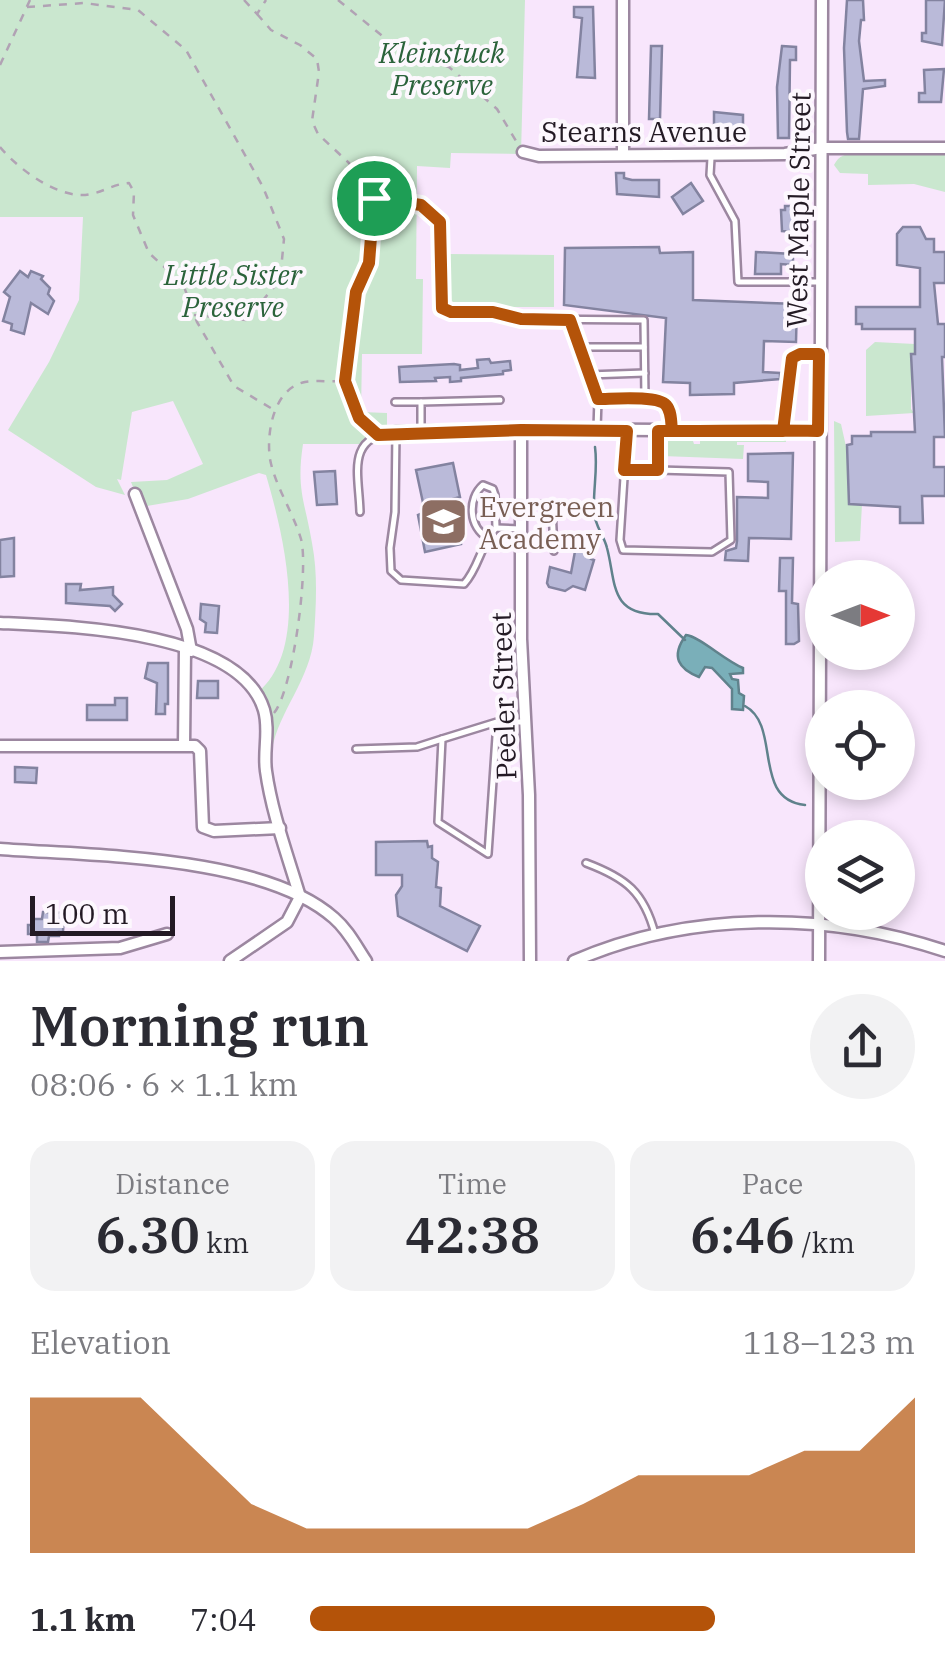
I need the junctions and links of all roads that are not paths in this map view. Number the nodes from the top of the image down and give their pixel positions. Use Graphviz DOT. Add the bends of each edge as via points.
graph roads {
  1 [pos="623,0"];
  2 [pos="822,0"];
  3 [pos="821,148"];
  4 [pos="945,148"];
  5 [pos="523,152"];
  6 [pos="623,154"];
  7 [pos="711,154"];
  8 [pos="820,282"];
  9 [pos="521,319"];
  10 [pos="570,320"];
  11 [pos="644,347"];
  12 [pos="579,348"];
  13 [pos="819,354"];
  14 [pos="645,372"];
  15 [pos="587,374"];
  16 [pos="598,399"];
  17 [pos="500,400"];
  18 [pos="645,400"];
  19 [pos="394,402"];
  20 [pos="421,402"];
  21 [pos="521,430"];
  22 [pos="598,430"];
  23 [pos="627,431"];
  24 [pos="658,431"];
  25 [pos="672,431"];
  26 [pos="783,431"];
  27 [pos="818,431"];
  28 [pos="396,432"];
  29 [pos="421,432"];
  30 [pos="624,470"];
  31 [pos="658,470"];
  32 [pos="135,494"];
  33 [pos="522,505"];
  34 [pos="360,512"];
  35 [pos="496,528"];
  36 [pos="522,529"];
  37 [pos="488,538"];
  38 [pos="554,551"];
  39 [pos="0,623"];
  40 [pos="188,650"];
  41 [pos="497,722"];
  42 [pos="526,722"];
  43 [pos="442,738"];
  44 [pos="184,745"];
  45 [pos="0,746"];
  46 [pos="356,750"];
  47 [pos="820,820"];
  48 [pos="280,828"];
  49 [pos="0,850"];
  50 [pos="586,863"];
  51 [pos="300,897"];
  52 [pos="805,923"];
  53 [pos="820,930"];
  54 [pos="864,930"];
  55 [pos="167,934"];
  56 [pos="655,934"];
  57 [pos="945,951"];
  58 [pos="0,952"];
  59 [pos="230,961"];
  60 [pos="366,961"];
  61 [pos="530,961"];
  62 [pos="574,961"];
  63 [pos="819,961"];
  1 -- 6 [label="street"];
  2 -- 3 [label="street, West Maple Street"];
  3 -- 4 [label="street, Stearns Avenue"];
  3 -- 7 [label="street, Stearns Avenue"];
  3 -- 8 [label="street, West Maple Street"];
  5 -- 6 [label="street, Stearns Avenue"];
  6 -- 7 [label="street, Stearns Avenue"];
  7 -- 8 [label="lane" via="710,175 735,222 738,282"];
  8 -- 13 [label="street, West Maple Street"];
  9 -- 10 [label="lane"];
  10 -- 11 [label="lane" via="644,320"];
  10 -- 12 [label="lane"];
  11 -- 12 [label="lane"];
  11 -- 14 [label="lane"];
  12 -- 15 [label="lane"];
  13 -- 26 [label="lane" via="792,358"];
  13 -- 27 [label="street, West Maple Street"];
  14 -- 15 [label="lane"];
  14 -- 18 [label="lane"];
  15 -- 16 [label="lane"];
  16 -- 18 [label="lane"];
  16 -- 22 [label="lane"];
  17 -- 20 [label="lane"];
  18 -- 25 [label="lane" via="666,405"];
  19 -- 20 [label="lane"];
  20 -- 29 [label="lane"];
  21 -- 22 [label="street"];
  21 -- 29 [label="street"];
  21 -- 33 [label="street, Peeler Street"];
  22 -- 23 [label="street"];
  23 -- 24 [label="street"];
  23 -- 30 [label="lane"];
  24 -- 25 [label="street"];
  24 -- 31 [label="lane"];
  25 -- 26 [label="street"];
  26 -- 27 [label="street"];
  27 -- 47 [label="street, West Maple Street"];
  28 -- 29 [label="street"];
  28 -- 34 [label="lane" via="366,440 360,452"];
  28 -- 37 [label="lane" via="394,576 464,584"];
  30 -- 31 [label="lane"];
  30 -- 31 [label="lane" via="623,550 712,552 730,542 729,472"];
  32 -- 40 [label="street" via="187,629"];
  33 -- 36 [label="street, Peeler Street"];
  33 -- 38 [label="lane" via="552,508"];
  35 -- 36 [label="lane"];
  35 -- 37 [label="lane"];
  35 -- 37 [label="lane" via="496,495 483,486 474,498 473,525"];
  36 -- 42 [label="street, Peeler Street"];
  39 -- 40 [label="street" via="115,630"];
  40 -- 44 [label="street"];
  40 -- 48 [label="street" via="249,682 259,698"];
  41 -- 42 [label="lane"];
  41 -- 43 [label="lane"];
  41 -- 43 [label="lane" via="488,854 438,822"];
  42 -- 61 [label="street, Peeler Street"];
  43 -- 46 [label="lane" via="417,747"];
  44 -- 45 [label="street"];
  44 -- 48 [label="street" via="200,751 204,826"];
  48 -- 51 [label="street"];
  49 -- 51 [label="street" via="243,873"];
  50 -- 56 [label="lane" via="631,886"];
  51 -- 59 [label="street" via="287,922"];
  51 -- 60 [label="street" via="337,920"];
  52 -- 56 [label="street"];
  53 -- 63 [label="street, West Maple Street"];
  54 -- 57 [label="street"];
  55 -- 58 [label="street" via="120,948"];
  56 -- 62 [label="street"];
}
